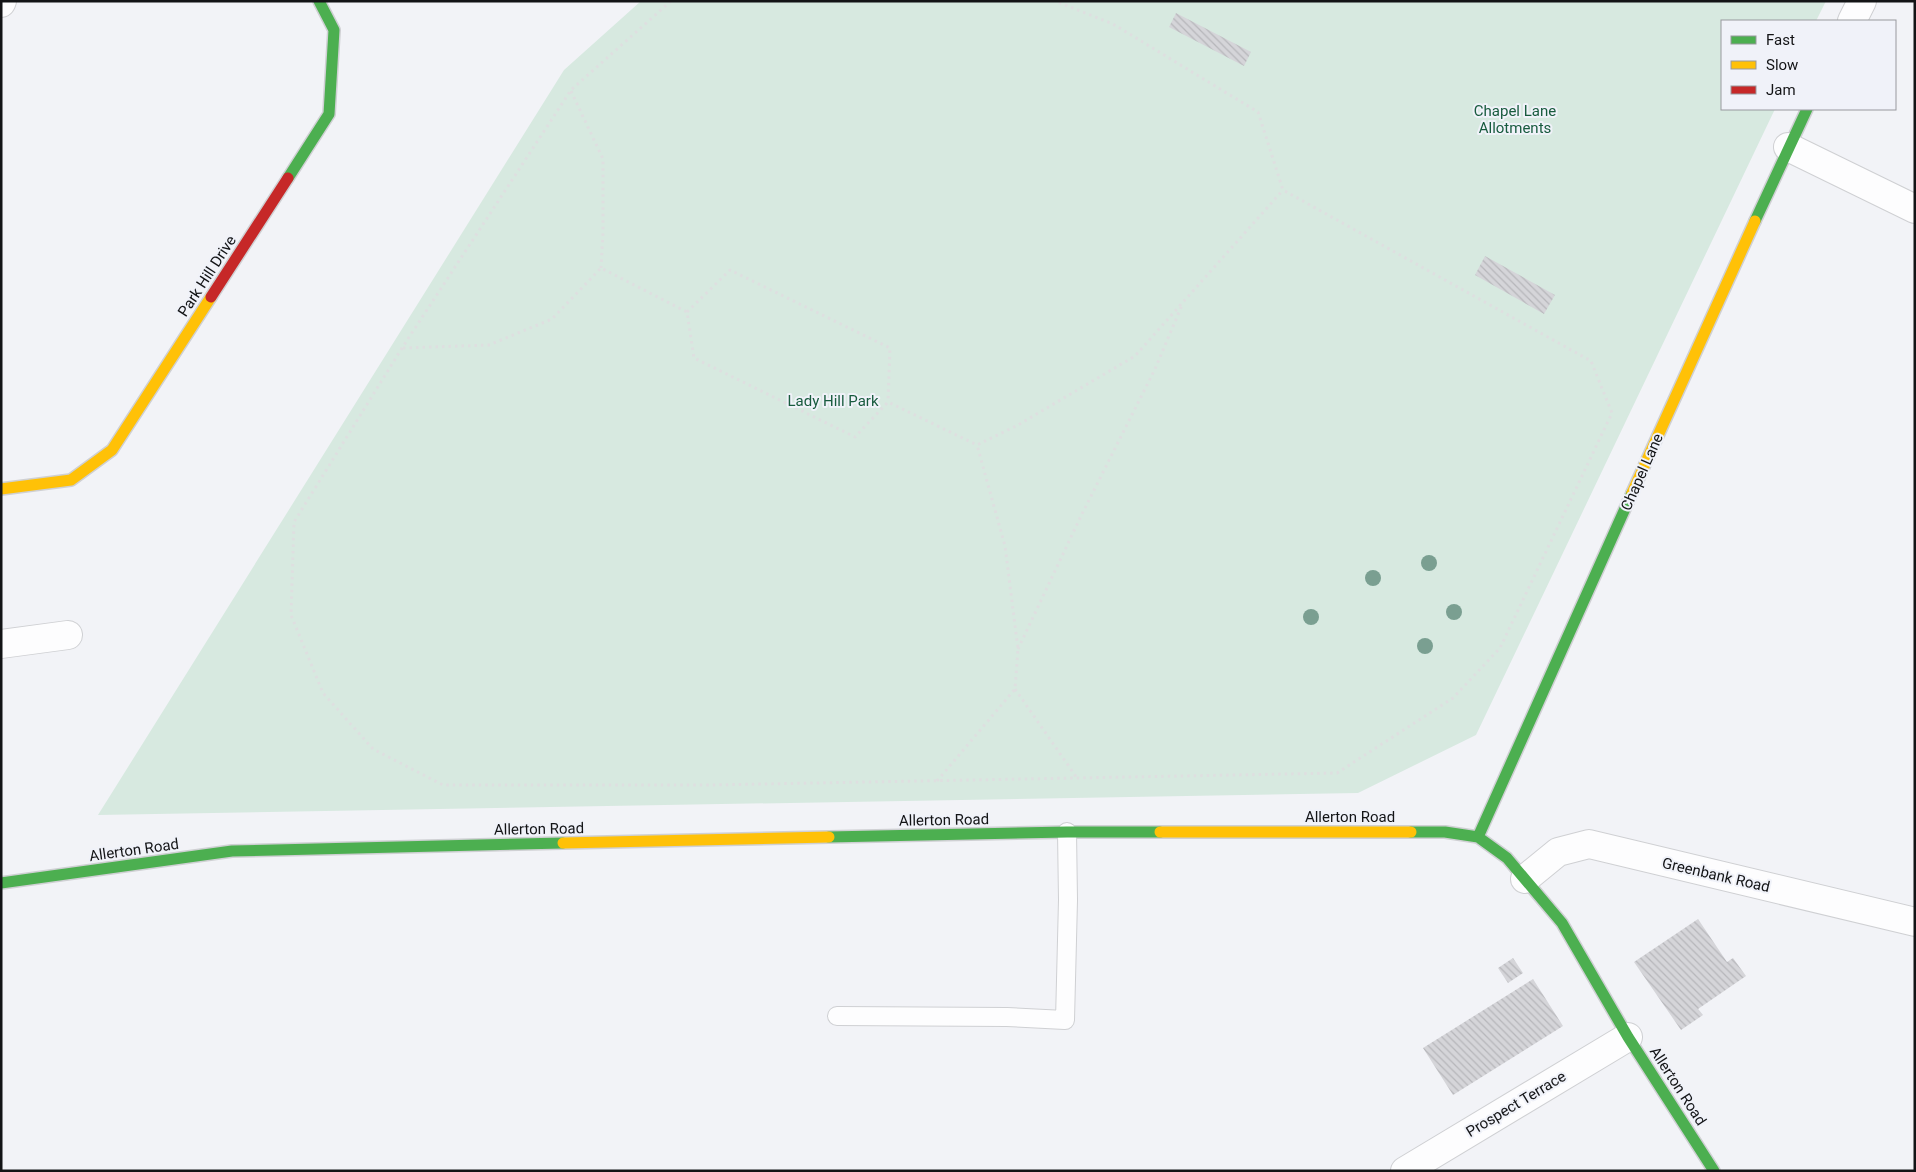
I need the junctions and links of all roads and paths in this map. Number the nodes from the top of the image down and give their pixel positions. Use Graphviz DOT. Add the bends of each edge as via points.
graph roads {
  1 [pos="319,1"];
  2 [pos="671,1"];
  3 [pos="1055,1"];
  4 [pos="1862,1"];
  5 [pos="1852,20"];
  6 [pos="571,90"];
  7 [pos="1806,110"];
  8 [pos="1788,146"];
  9 [pos="1283,190"];
  10 [pos="1915,208"];
  11 [pos="601,268"];
  12 [pos="1183,303"];
  13 [pos="687,312"];
  14 [pos="402,348"];
  15 [pos="888,402"];
  16 [pos="977,445"];
  17 [pos="1,489"];
  18 [pos="68,635"];
  19 [pos="1,644"];
  20 [pos="1018,650"];
  21 [pos="1015,689"];
  22 [pos="1077,778"];
  23 [pos="937,781"];
  24 [pos="1067,832"];
  25 [pos="1478,837"];
  26 [pos="1525,879"];
  27 [pos="1,883"];
  28 [pos="1915,922"];
  29 [pos="837,1016"];
  30 [pos="1628,1037"];
  31 [pos="1405,1171"];
  32 [pos="1714,1171"];
  1 -- 17 [label="street, Park Hill Drive" via="334,30 329,114 112,450 71,480"];
  2 -- 6 [label="path"];
  3 -- 9 [label="path" via="1113,24 1258,112"];
  4 -- 5 [label="street"];
  6 -- 11 [label="path" via="603,158"];
  6 -- 14 [label="path"];
  7 -- 8 [label="street, Chapel Lane"];
  8 -- 10 [label="street"];
  8 -- 25 [label="street, Chapel Lane"];
  9 -- 12 [label="path"];
  9 -- 22 [label="path" via="1591,361 1612,413 1500,648 1452,698 1337,773"];
  11 -- 13 [label="path"];
  11 -- 14 [label="path" via="552,319 489,345"];
  12 -- 16 [label="path" via="1135,356 1018,425"];
  12 -- 20 [label="path" via="1155,369"];
  13 -- 15 [label="path" via="694,358 855,437"];
  13 -- 15 [label="path" via="730,270 890,348"];
  14 -- 23 [label="path" via="294,522 290,615 323,693 373,749 443,785"];
  15 -- 16 [label="path"];
  16 -- 20 [label="path" via="1005,546"];
  18 -- 19 [label="street"];
  20 -- 21 [label="path"];
  21 -- 22 [label="path"];
  21 -- 23 [label="path"];
  22 -- 23 [label="path"];
  24 -- 25 [label="street, Allerton Road" via="1445,832"];
  24 -- 27 [label="street, Allerton Road" via="232,851"];
  24 -- 29 [label="lane" via="1066,1020"];
  25 -- 26 [label="street, Allerton Road" via="1507,858"];
  26 -- 28 [label="street, Greenbank Road" via="1558,852 1588,844"];
  26 -- 30 [label="street, Allerton Road" via="1562,923"];
  30 -- 31 [label="street, Prospect Terrace"];
  30 -- 32 [label="street, Allerton Road"];
}
